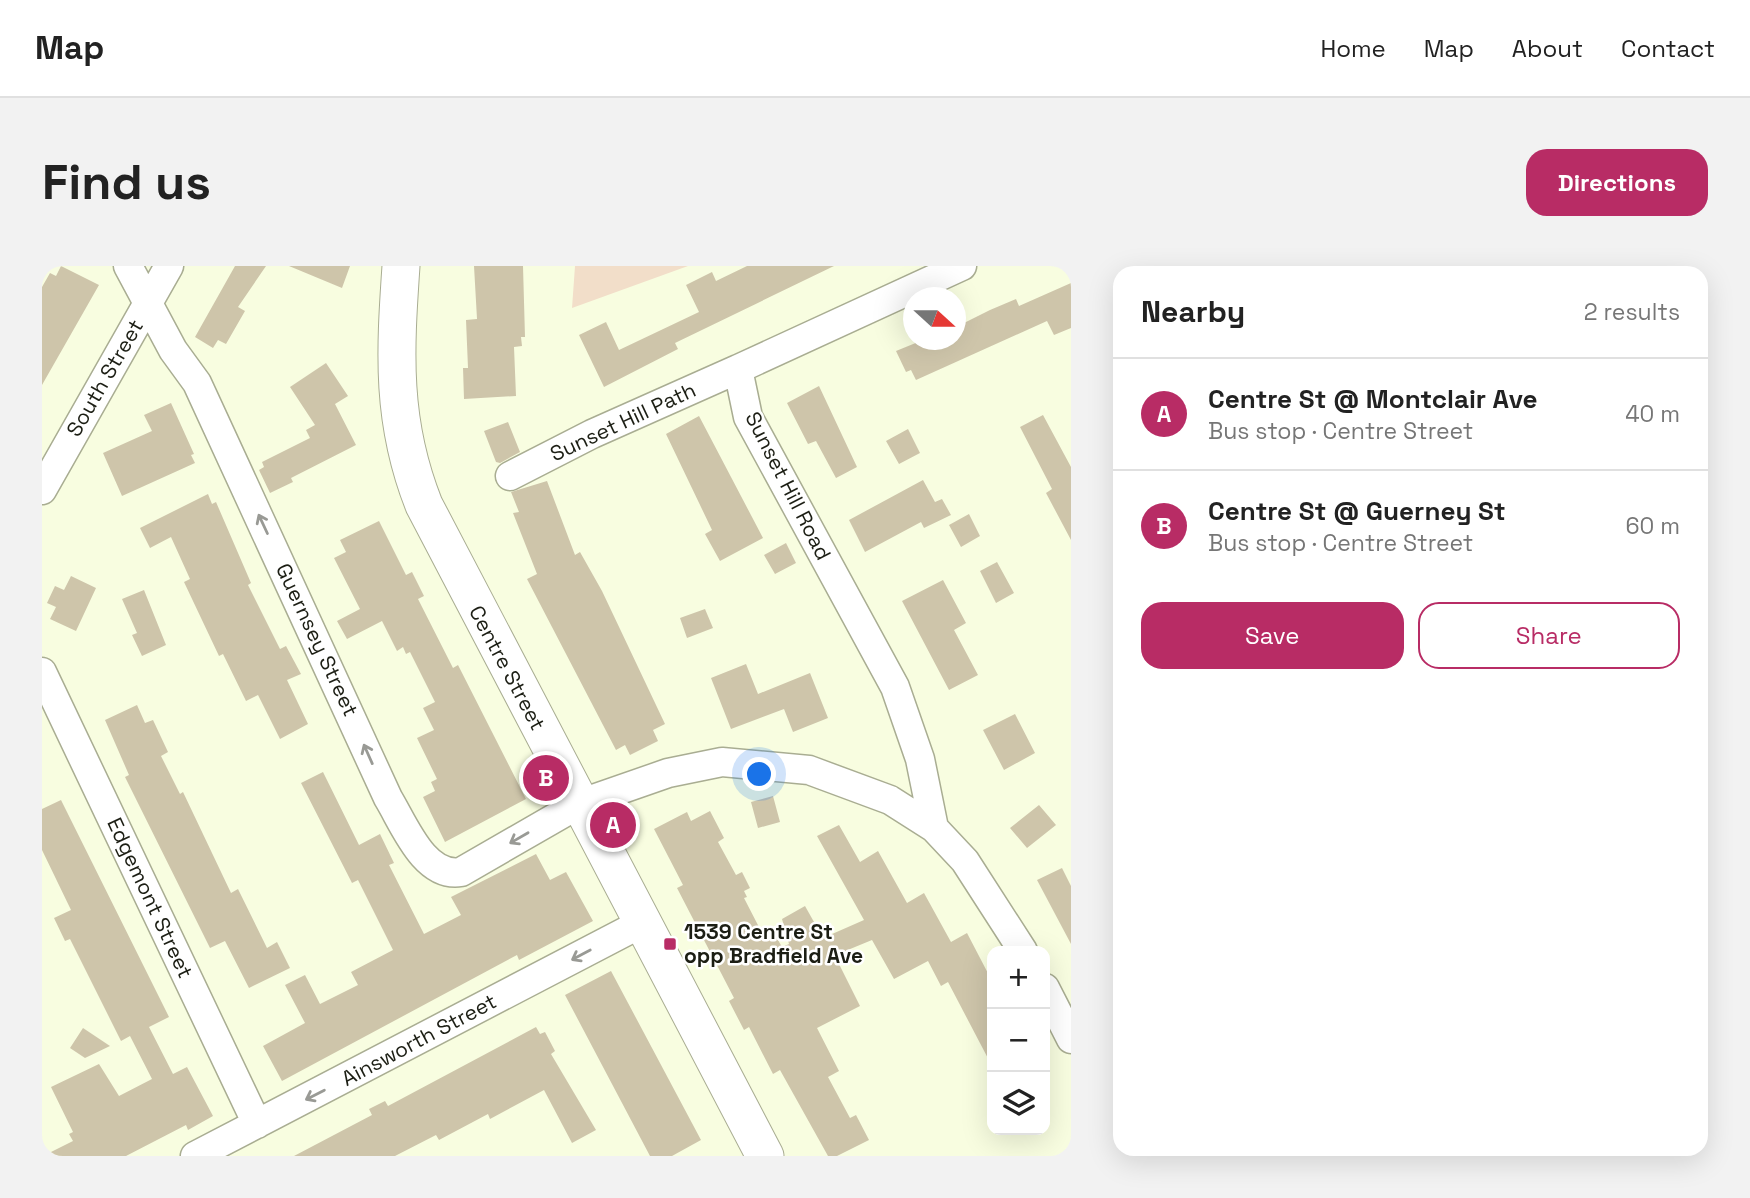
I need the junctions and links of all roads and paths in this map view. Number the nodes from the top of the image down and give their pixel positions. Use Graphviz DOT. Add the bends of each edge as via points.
graph roads {
  1 [pos="128,266"];
  2 [pos="169,266"];
  3 [pos="401,266"];
  4 [pos="962,266"];
  5 [pos="148,305"];
  6 [pos="738,369"];
  7 [pos="510,476"];
  8 [pos="42,490"];
  9 [pos="42,672"];
  10 [pos="579,804"];
  11 [pos="934,828"];
  12 [pos="642,923"];
  13 [pos="1020,946"];
  14 [pos="1050,998"];
  15 [pos="1071,1039"];
  16 [pos="257,1124"];
  17 [pos="195,1156"];
  18 [pos="765,1156"];
  1 -- 5 [label="street, Guernsey Street"];
  2 -- 5 [label="street, South Street"];
  3 -- 10 [label="main road, Centre Street" via="396,393 413,477 437,534"];
  4 -- 6 [label="street"];
  5 -- 8 [label="street, South Street"];
  10 -- 5 [label="street, Guernsey Street, one-way" via="461,872 449,874 428,861 388,798 197,383"];
  6 -- 7 [label="street, Sunset Hill Path"];
  6 -- 11 [label="street, Sunset Hill Road" via="748,416 895,687 920,759"];
  9 -- 16 [label="street, Edgemont Street"];
  10 -- 11 [label="street, Guernsey Street" via="668,773 722,762 809,770 890,800"];
  10 -- 12 [label="main road, Centre Street"];
  11 -- 13 [label="street, Guernsey Street" via="965,861"];
  12 -- 16 [label="street, Ainsworth Street, one-way"];
  12 -- 18 [label="main road, Centre Street"];
  14 -- 15 [label="street"];
  16 -- 17 [label="street, Ainsworth Street"];
}
